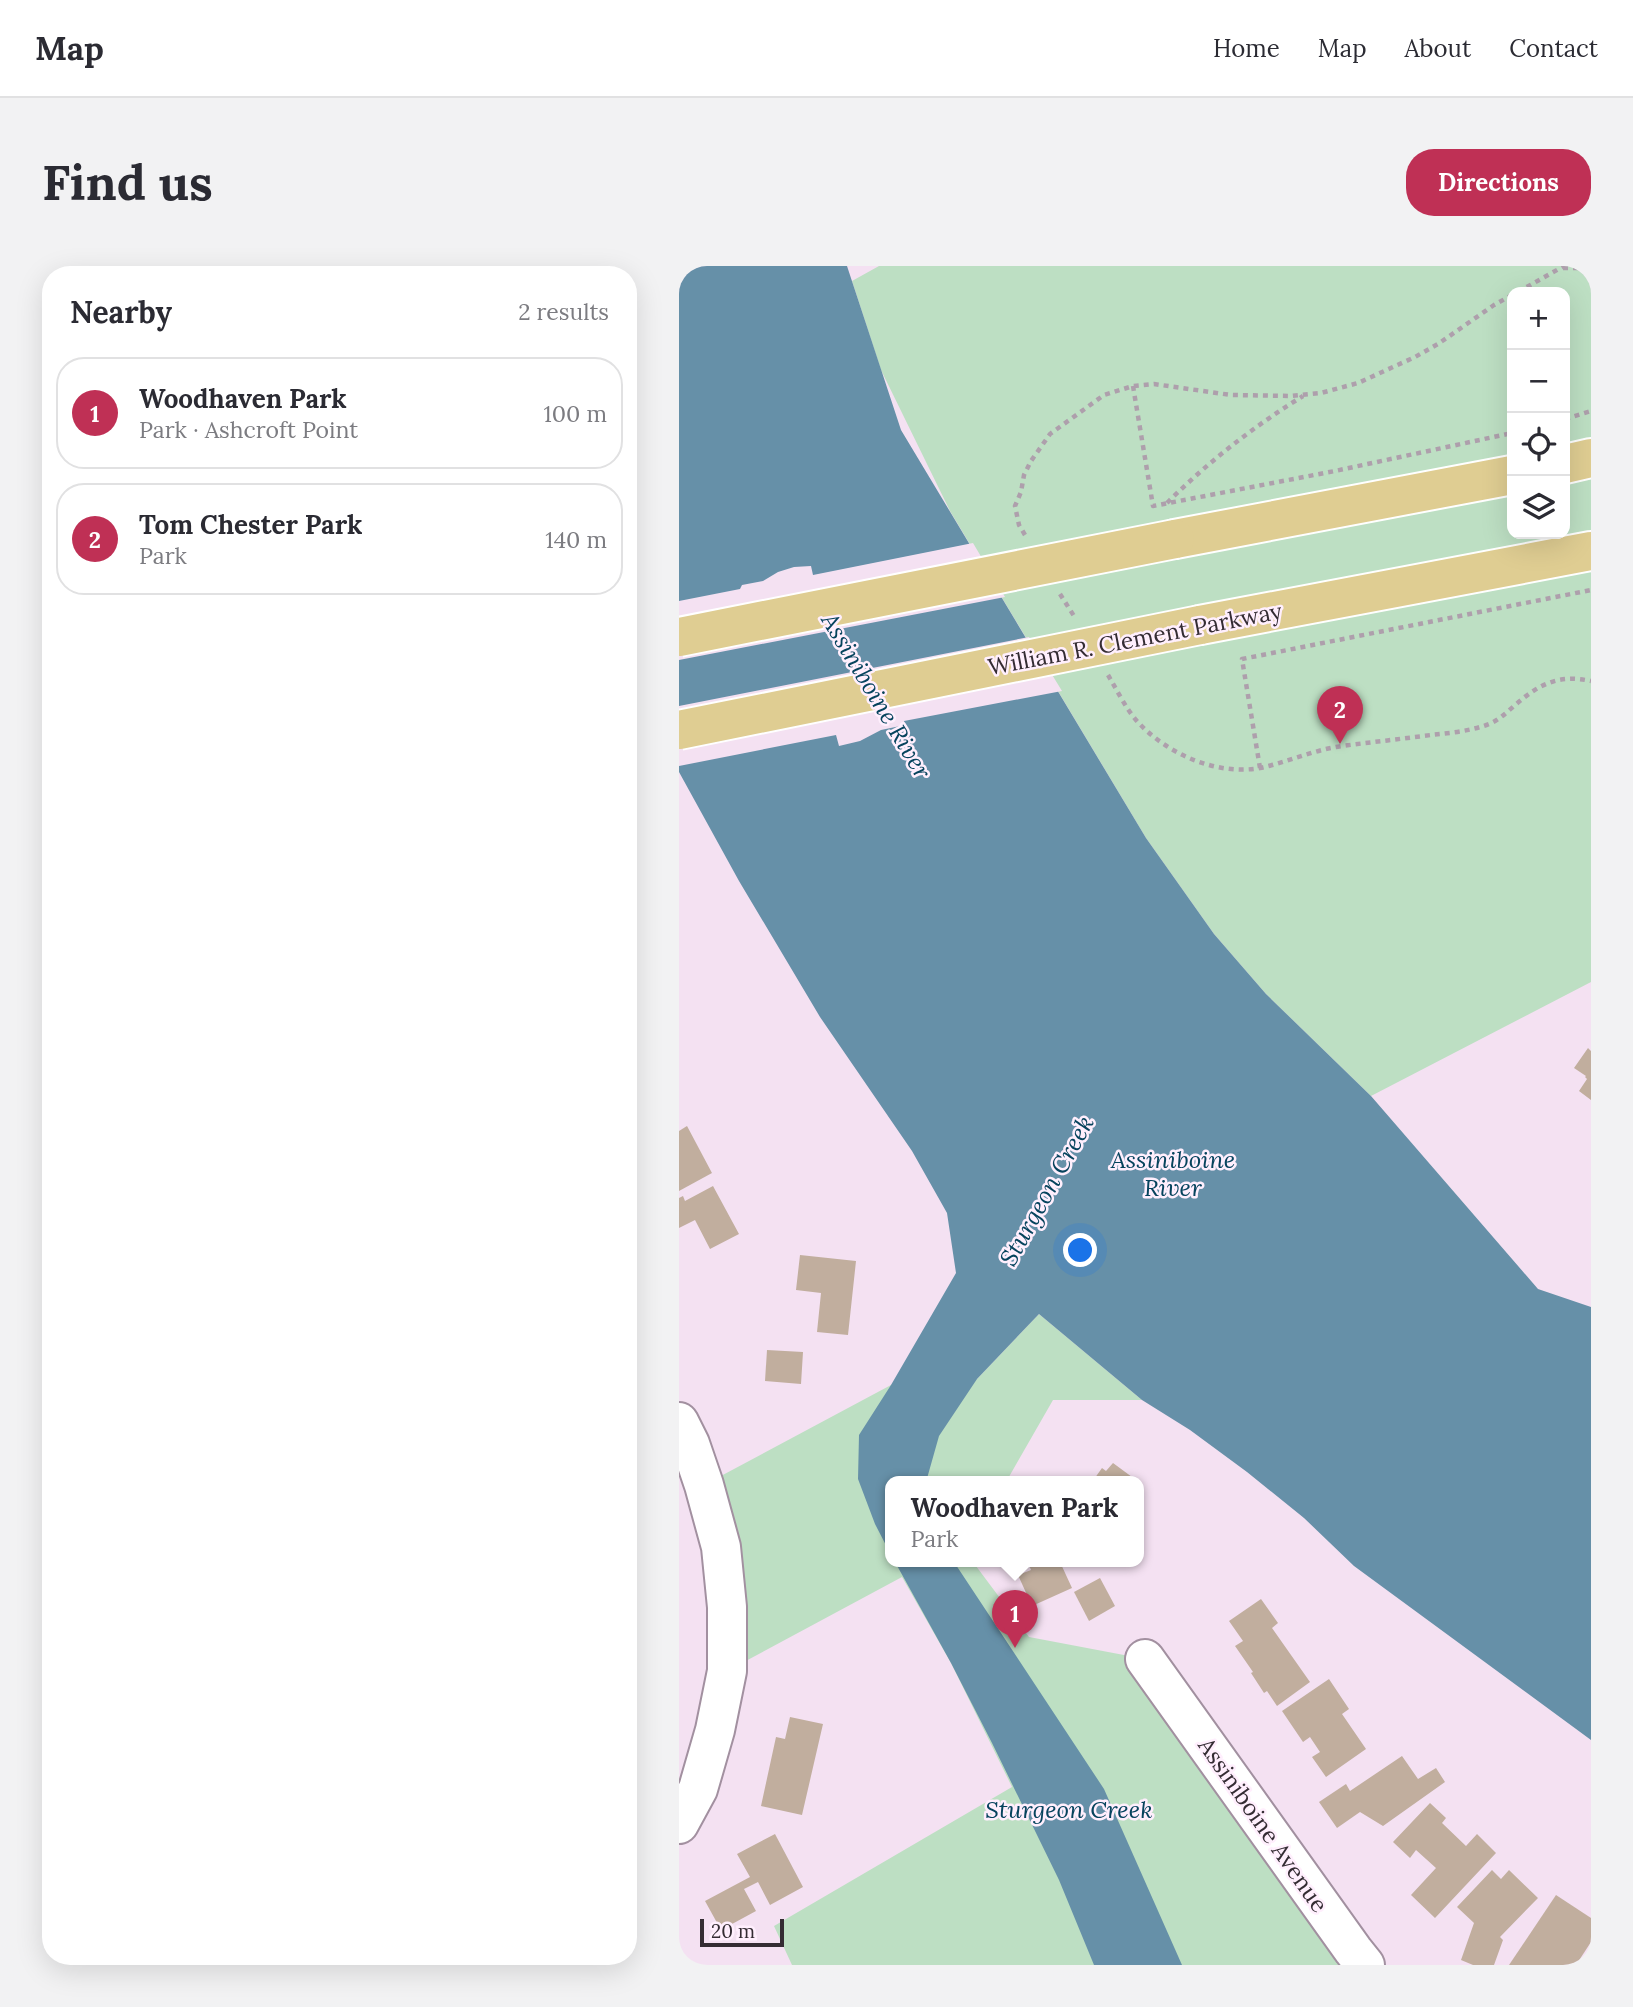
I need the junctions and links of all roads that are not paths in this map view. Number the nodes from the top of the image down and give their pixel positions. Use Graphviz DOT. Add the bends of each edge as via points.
graph roads {
  1 [pos="1591,458"];
  2 [pos="1570,463"];
  3 [pos="1507,475"];
  4 [pos="1591,551"];
  5 [pos="679,637"];
  6 [pos="679,730"];
  7 [pos="679,1422"];
  8 [pos="692,1492"];
  9 [pos="1154,1672"];
  10 [pos="679,1824"];
  11 [pos="1365,1965"];
  1 -- 2 [label="main road"];
  3 -- 5 [label="main road, bridge" via="1171,521"];
  4 -- 6 [label="main road, William R. Clement Parkway, bridge"];
  7 -- 8 [label="street" via="690,1444"];
  8 -- 10 [label="street" via="721,1547 727,1671 698,1789"];
  9 -- 11 [label="street, Assiniboine Avenue"];
}
